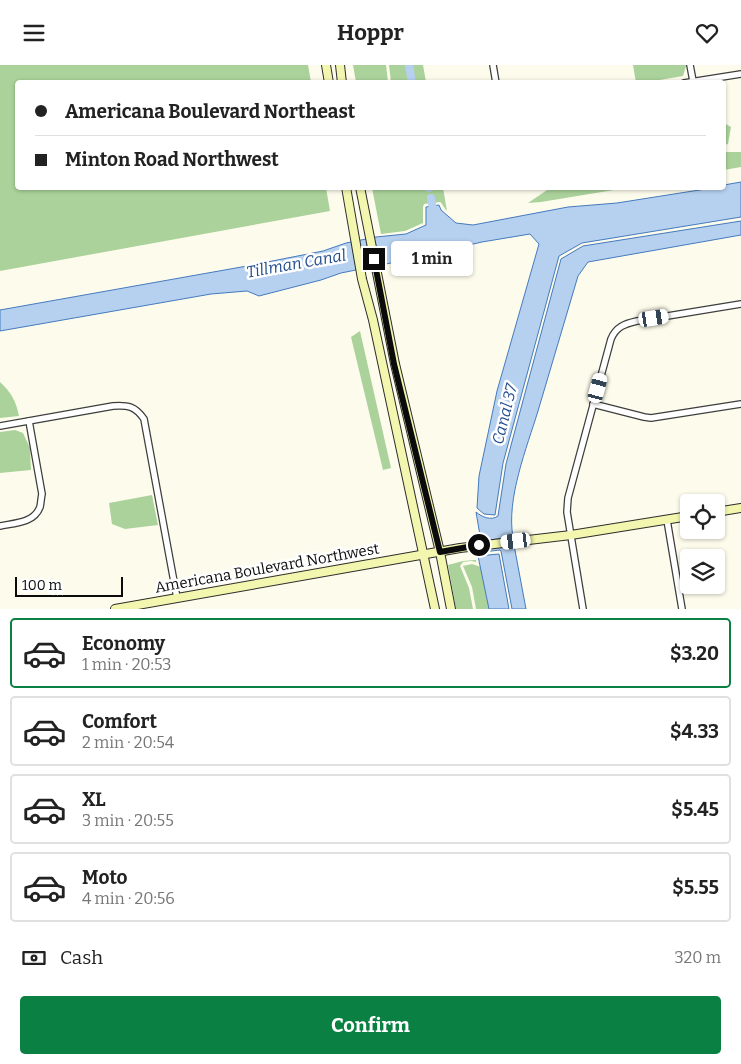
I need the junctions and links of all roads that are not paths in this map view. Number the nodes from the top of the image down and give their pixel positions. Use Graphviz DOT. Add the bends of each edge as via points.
graph roads {
  1 [pos="326,65"];
  2 [pos="340,65"];
  3 [pos="493,65"];
  4 [pos="690,65"];
  5 [pos="741,74"];
  6 [pos="328,80"];
  7 [pos="342,80"];
  8 [pos="496,80"];
  9 [pos="693,80"];
  10 [pos="700,80"];
  11 [pos="347,190"];
  12 [pos="361,190"];
  13 [pos="741,304"];
  14 [pos="593,404"];
  15 [pos="741,404"];
  16 [pos="29,421"];
  17 [pos="0,426"];
  18 [pos="741,508"];
  19 [pos="725,511"];
  20 [pos="680,518"];
  21 [pos="667,520"];
  22 [pos="0,526"];
  23 [pos="571,535"];
  24 [pos="440,552"];
  25 [pos="424,555"];
  26 [pos="177,598"];
  27 [pos="115,609"];
  28 [pos="435,609"];
  29 [pos="451,609"];
  30 [pos="583,609"];
  31 [pos="682,609"];
  1 -- 6 [label="main road"];
  2 -- 7 [label="main road"];
  3 -- 8 [label="street"];
  4 -- 9 [label="street"];
  5 -- 10 [label="street"];
  11 -- 25 [label="main road" via="362,279"];
  12 -- 24 [label="main road" via="394,364"];
  13 -- 14 [label="street" via="637,321 619,327 611,339"];
  14 -- 15 [label="street" via="651,418"];
  14 -- 23 [label="street" via="568,498"];
  16 -- 17 [label="street"];
  16 -- 22 [label="street" via="42,494 40,506 24,522"];
  16 -- 26 [label="street" via="113,406 137,409 144,419"];
  18 -- 19 [label="main road"];
  20 -- 21 [label="main road, Americana Boulevard Northwest"];
  21 -- 23 [label="main road, Americana Boulevard Northwest"];
  21 -- 31 [label="street"];
  23 -- 24 [label="main road, Americana Boulevard Northwest"];
  23 -- 30 [label="street"];
  24 -- 25 [label="main road, Americana Boulevard Northwest"];
  24 -- 29 [label="main road"];
  25 -- 26 [label="main road, Americana Boulevard Northwest"];
  25 -- 28 [label="main road"];
  26 -- 27 [label="main road, Americana Boulevard Northwest"];
}
